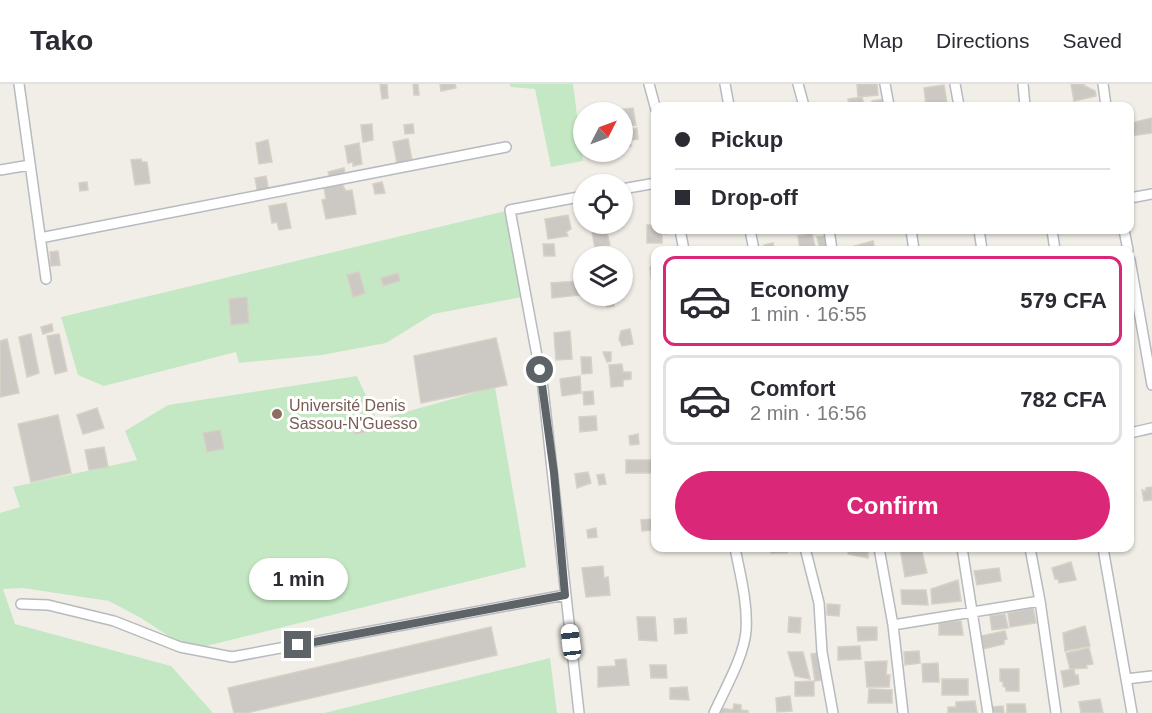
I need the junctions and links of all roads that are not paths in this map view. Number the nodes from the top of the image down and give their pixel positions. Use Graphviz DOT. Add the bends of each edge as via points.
graph roads {
  1 [pos="19,84"];
  2 [pos="649,84"];
  3 [pos="725,84"];
  4 [pos="798,84"];
  5 [pos="885,84"];
  6 [pos="955,84"];
  7 [pos="1023,84"];
  8 [pos="1102,84"];
  9 [pos="654,102"];
  10 [pos="728,102"];
  11 [pos="803,102"];
  12 [pos="888,102"];
  13 [pos="958,102"];
  14 [pos="1025,102"];
  15 [pos="1105,102"];
  16 [pos="506,147"];
  17 [pos="30,165"];
  18 [pos="0,170"];
  19 [pos="651,184"];
  20 [pos="633,187"];
  21 [pos="1152,194"];
  22 [pos="1134,197"];
  23 [pos="573,198"];
  24 [pos="40,238"];
  25 [pos="46,279"];
  26 [pos="1134,283"];
  27 [pos="1152,385"];
  28 [pos="1152,428"];
  29 [pos="1134,432"];
  30 [pos="736,552"];
  31 [pos="806,552"];
  32 [pos="880,552"];
  33 [pos="963,552"];
  34 [pos="1031,552"];
  35 [pos="1103,552"];
  36 [pos="565,595"];
  37 [pos="1040,601"];
  38 [pos="21,604"];
  39 [pos="971,612"];
  40 [pos="892,626"];
  41 [pos="1152,676"];
  42 [pos="1126,680"];
  43 [pos="579,713"];
  44 [pos="714,713"];
  45 [pos="832,713"];
  46 [pos="903,713"];
  47 [pos="988,713"];
  48 [pos="1056,713"];
  49 [pos="1132,713"];
  1 -- 17 [label="street"];
  2 -- 9 [label="street"];
  3 -- 10 [label="street"];
  4 -- 11 [label="street"];
  5 -- 12 [label="street"];
  6 -- 13 [label="street"];
  7 -- 14 [label="street"];
  8 -- 15 [label="street"];
  16 -- 24 [label="street"];
  17 -- 18 [label="street"];
  17 -- 24 [label="street"];
  19 -- 20 [label="street"];
  21 -- 22 [label="street"];
  23 -- 36 [label="street" via="510,210 543,388"];
  24 -- 25 [label="street"];
  26 -- 27 [label="street"];
  28 -- 29 [label="street"];
  30 -- 44 [label="street" via="747,617 746,634"];
  31 -- 45 [label="street" via="819,603"];
  32 -- 40 [label="street"];
  33 -- 39 [label="street"];
  34 -- 37 [label="street"];
  35 -- 42 [label="street"];
  36 -- 38 [label="street" via="232,657 180,647 95,616 48,605"];
  36 -- 43 [label="street"];
  37 -- 39 [label="street"];
  37 -- 48 [label="street"];
  39 -- 40 [label="street"];
  39 -- 47 [label="street"];
  40 -- 46 [label="street"];
  41 -- 42 [label="street"];
  42 -- 49 [label="street"];
}
